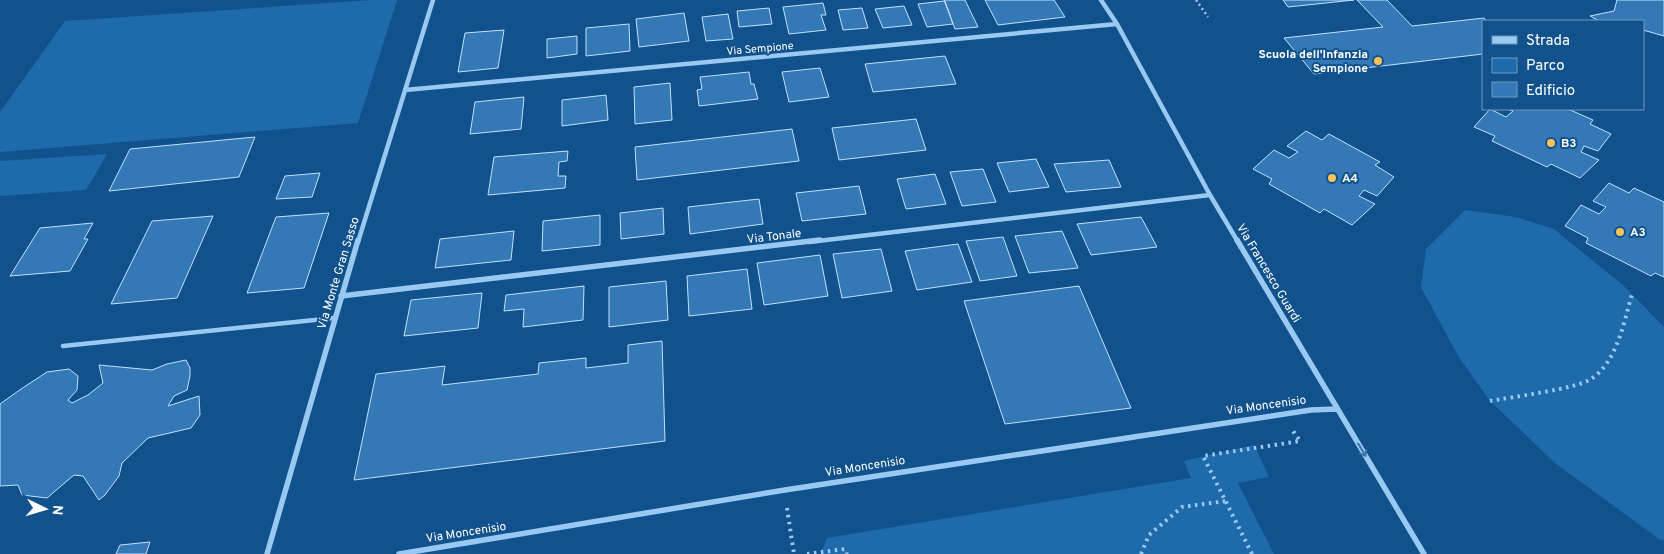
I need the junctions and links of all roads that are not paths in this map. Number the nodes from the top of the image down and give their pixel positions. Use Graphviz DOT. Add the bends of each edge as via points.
graph roads {
  1 [pos="432,0"];
  2 [pos="1101,0"];
  3 [pos="1117,24"];
  4 [pos="405,90"];
  5 [pos="1210,195"];
  6 [pos="341,296"];
  7 [pos="334,318"];
  8 [pos="63,346"];
  9 [pos="1336,408"];
  10 [pos="267,554"];
  11 [pos="399,554"];
  12 [pos="1424,554"];
  1 -- 4 [label="street, Via Monte Gran Sasso"];
  2 -- 3 [label="street, Via Francesco Guardi"];
  3 -- 4 [label="street, Via Sempione"];
  3 -- 5 [label="street, Via Francesco Guardi"];
  4 -- 6 [label="street, Via Monte Gran Sasso"];
  5 -- 6 [label="street, Via Tonale"];
  5 -- 9 [label="street, Via Francesco Guardi"];
  6 -- 7 [label="street, Via Monte Gran Sasso"];
  7 -- 8 [label="lane"];
  7 -- 10 [label="street, Via Monte Gran Sasso"];
  9 -- 11 [label="street, Via Moncenisio" via="784,490"];
  9 -- 12 [label="street, Via Francesco Guardi, one-way"];
}
